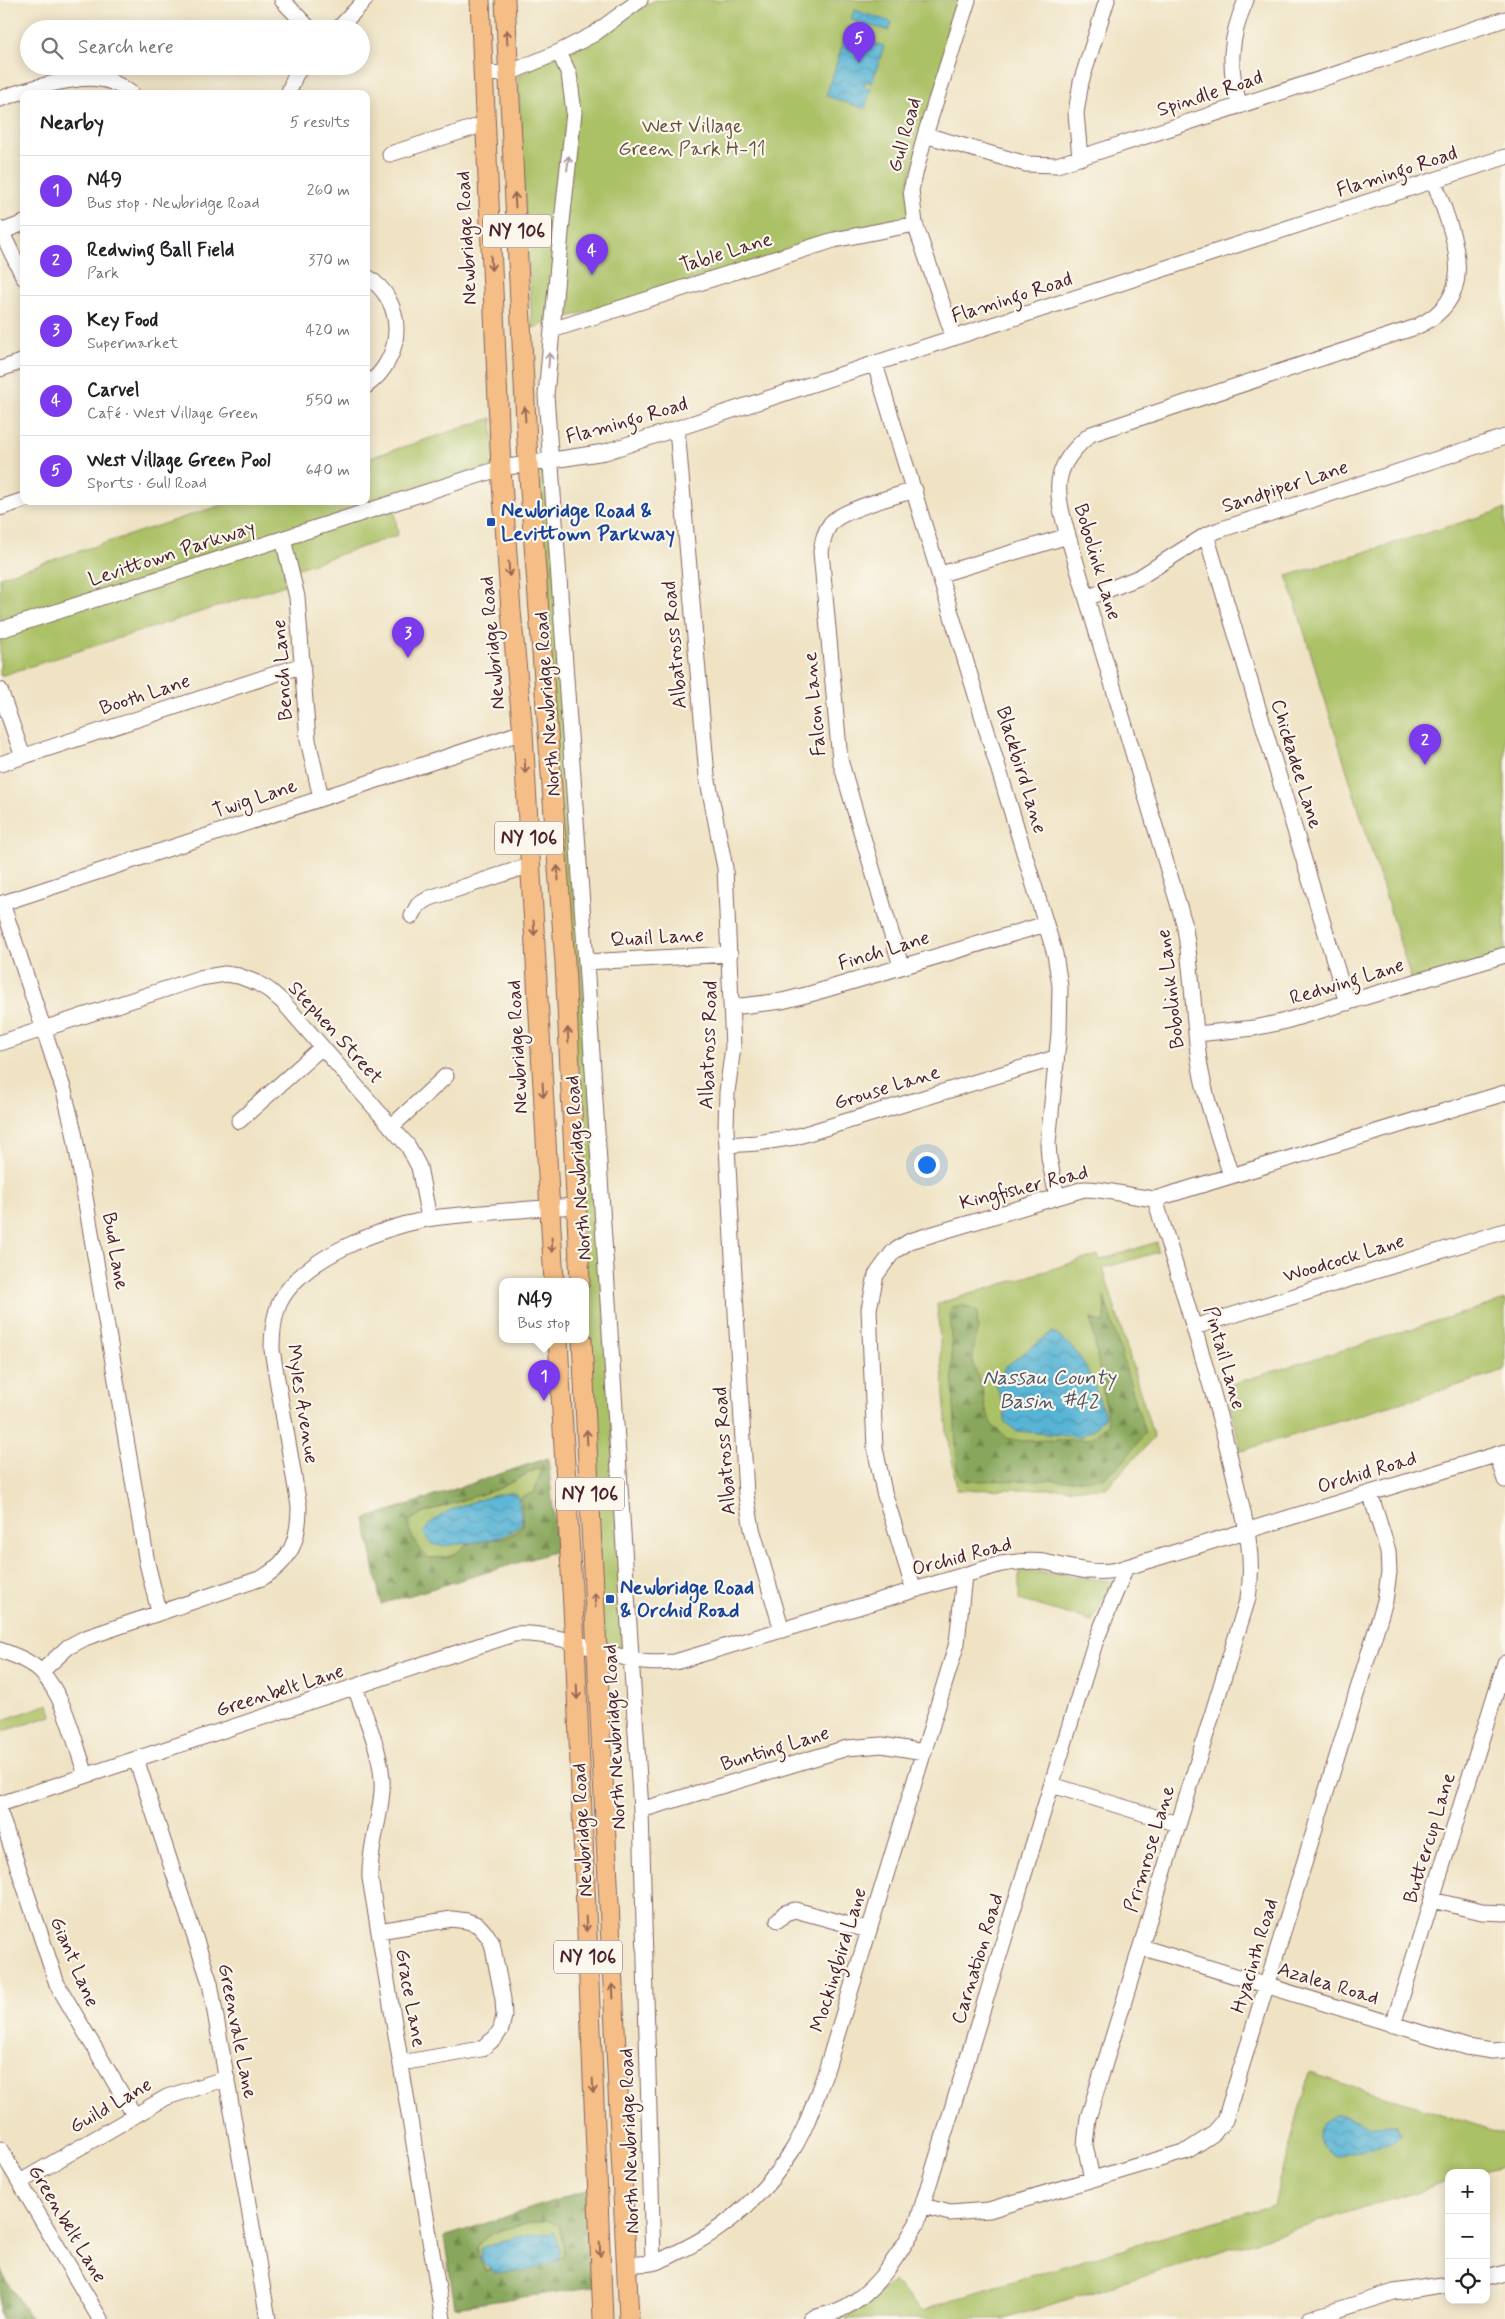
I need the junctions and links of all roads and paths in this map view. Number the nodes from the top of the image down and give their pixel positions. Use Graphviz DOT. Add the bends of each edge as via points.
graph roads {
  1 [pos="282,0"];
  2 [pos="365,0"];
  3 [pos="480,0"];
  4 [pos="505,0"];
  5 [pos="640,0"];
  6 [pos="968,0"];
  7 [pos="1106,0"];
  8 [pos="1246,0"];
  9 [pos="1505,19"];
  10 [pos="301,20"];
  11 [pos="346,20"];
  12 [pos="559,52"];
  13 [pos="509,73"];
  14 [pos="482,74"];
  15 [pos="296,75"];
  16 [pos="26,90"];
  17 [pos="126,90"];
  18 [pos="290,90"];
  19 [pos="20,92"];
  20 [pos="0,99"];
  21 [pos="1240,106"];
  22 [pos="484,124"];
  23 [pos="925,135"];
  24 [pos="390,154"];
  25 [pos="1080,158"];
  26 [pos="1505,158"];
  27 [pos="1434,180"];
  28 [pos="20,224"];
  29 [pos="914,224"];
  30 [pos="1,231"];
  31 [pos="20,270"];
  32 [pos="370,279"];
  33 [pos="552,330"];
  34 [pos="954,338"];
  35 [pos="20,362"];
  36 [pos="876,364"];
  37 [pos="0,369"];
  38 [pos="370,383"];
  39 [pos="677,428"];
  40 [pos="1505,437"];
  41 [pos="551,461"];
  42 [pos="528,463"];
  43 [pos="501,468"];
  44 [pos="915,490"];
  45 [pos="20,501"];
  46 [pos="370,503"];
  47 [pos="0,508"];
  48 [pos="352,508"];
  49 [pos="1068,536"];
  50 [pos="1206,536"];
  51 [pos="284,539"];
  52 [pos="941,574"];
  53 [pos="1086,598"];
  54 [pos="0,630"];
  55 [pos="303,664"];
  56 [pos="0,690"];
  57 [pos="523,732"];
  58 [pos="23,757"];
  59 [pos="0,764"];
  60 [pos="321,798"];
  61 [pos="531,866"];
  62 [pos="1,903"];
  63 [pos="412,916"];
  64 [pos="1046,924"];
  65 [pos="730,954"];
  66 [pos="1505,954"];
  67 [pos="586,962"];
  68 [pos="901,966"];
  69 [pos="1346,1003"];
  70 [pos="732,1007"];
  71 [pos="43,1029"];
  72 [pos="1197,1034"];
  73 [pos="0,1043"];
  74 [pos="322,1047"];
  75 [pos="1056,1058"];
  76 [pos="446,1076"];
  77 [pos="1505,1093"];
  78 [pos="239,1120"];
  79 [pos="391,1126"];
  80 [pos="727,1145"];
  81 [pos="1231,1176"];
  82 [pos="1057,1197"];
  83 [pos="1155,1199"];
  84 [pos="576,1206"];
  85 [pos="550,1208"];
  86 [pos="429,1218"];
  87 [pos="1505,1231"];
  88 [pos="554,1278"];
  89 [pos="580,1278"];
  90 [pos="1194,1327"];
  91 [pos="558,1343"];
  92 [pos="582,1343"];
  93 [pos="1501,1454"];
  94 [pos="1505,1480"];
  95 [pos="1370,1493"];
  96 [pos="1247,1530"];
  97 [pos="1126,1567"];
  98 [pos="964,1575"];
  99 [pos="914,1590"];
  100 [pos="159,1612"];
  101 [pos="782,1630"];
  102 [pos="575,1643"];
  103 [pos="597,1648"];
  104 [pos="0,1650"];
  105 [pos="631,1660"];
  106 [pos="1505,1663"];
  107 [pos="41,1672"];
  108 [pos="356,1687"];
  109 [pos="924,1752"];
  110 [pos="136,1759"];
  111 [pos="86,1775"];
  112 [pos="1052,1785"];
  113 [pos="0,1804"];
  114 [pos="640,1810"];
  115 [pos="0,1813"];
  116 [pos="1178,1824"];
  117 [pos="1432,1900"];
  118 [pos="1505,1913"];
  119 [pos="778,1920"];
  120 [pos="868,1930"];
  121 [pos="379,1931"];
  122 [pos="1141,1947"];
  123 [pos="1267,1986"];
  124 [pos="614,2024"];
  125 [pos="590,2025"];
  126 [pos="1393,2025"];
  127 [pos="1505,2050"];
  128 [pos="401,2063"];
  129 [pos="227,2078"];
  130 [pos="134,2115"];
  131 [pos="0,2149"];
  132 [pos="1092,2179"];
  133 [pos="20,2182"];
  134 [pos="923,2206"];
  135 [pos="653,2262"];
  136 [pos="626,2264"];
  137 [pos="1505,2273"];
  138 [pos="1490,2277"];
  139 [pos="1445,2285"];
  140 [pos="1335,2315"];
  141 [pos="100,2319"];
  142 [pos="268,2319"];
  143 [pos="443,2319"];
  144 [pos="602,2319"];
  145 [pos="629,2319"];
  146 [pos="811,2319"];
  147 [pos="1309,2319"];
  1 -- 10 [label="street"];
  2 -- 11 [label="street"];
  3 -- 14 [label="main road, Newbridge Road / NY 106"];
  13 -- 4 [label="main road, NY 106, one-way"];
  5 -- 12 [label="street" via="594,34"];
  6 -- 23 [label="street, Gull Road"];
  7 -- 25 [label="street" via="1081,82 1076,113"];
  8 -- 21 [label="street" via="1234,38 1231,62"];
  9 -- 21 [label="street, Spindle Road"];
  12 -- 13 [label="street"];
  33 -- 12 [label="street, North Newbridge Road, one-way" via="574,112 569,74"];
  13 -- 14 [label="street"];
  42 -- 13 [label="main road, NY 106, one-way"];
  14 -- 22 [label="main road, Newbridge Road / NY 106"];
  15 -- 18 [label="street"];
  16 -- 17 [label="street" via="90,78 102,79"];
  19 -- 20 [label="street"];
  21 -- 25 [label="street, Spindle Road"];
  22 -- 24 [label="street"];
  22 -- 43 [label="main road, Newbridge Road / NY 106, one-way"];
  23 -- 25 [label="street, Spindle Road" via="1026,164 1057,165"];
  23 -- 29 [label="street, Gull Road" via="911,190"];
  26 -- 27 [label="street, Flamingo Road"];
  27 -- 34 [label="street, Flamingo Road"];
  27 -- 49 [label="street, Bobolink Lane" via="1456,246 1459,266 1453,292 1438,313 1416,326 1091,434 1068,457 1059,476 1057,499"];
  28 -- 30 [label="street"];
  29 -- 33 [label="street, Table Lane" via="834,240"];
  29 -- 34 [label="street, Gull Road"];
  30 -- 31 [label="street"];
  32 -- 38 [label="street" via="384,290 390,301 397,336 390,360"];
  41 -- 33 [label="street, North Newbridge Road, one-way" via="546,395"];
  34 -- 36 [label="street, Flamingo Road"];
  35 -- 37 [label="street"];
  36 -- 39 [label="street, Flamingo Road"];
  36 -- 44 [label="street, Blackbird Lane"];
  39 -- 41 [label="street, Flamingo Road" via="605,452"];
  39 -- 65 [label="street, Albatross Road" via="707,776 725,868"];
  40 -- 50 [label="street, Sandpiper Lane"];
  41 -- 42 [label="street, Flamingo Road"];
  41 -- 67 [label="street, North Newbridge Road"];
  42 -- 43 [label="street, Levittown Parkway"];
  84 -- 42 [label="main road, NY 106, one-way" via="565,963"];
  43 -- 46 [label="street, Levittown Parkway"];
  43 -- 57 [label="main road, Newbridge Road / NY 106, one-way"];
  44 -- 52 [label="street, Blackbird Lane"];
  44 -- 68 [label="street, Falcon Lane" via="836,518 824,534 821,552 840,760"];
  45 -- 47 [label="street"];
  48 -- 51 [label="street, Levittown Parkway"];
  49 -- 52 [label="street"];
  49 -- 53 [label="street, Bobolink Lane"];
  50 -- 53 [label="street, Sandpiper Lane" via="1140,577"];
  50 -- 69 [label="street, Chickadee Lane"];
  51 -- 54 [label="street, Levittown Parkway"];
  51 -- 55 [label="street, Bench Lane" via="297,597"];
  52 -- 64 [label="street, Blackbird Lane"];
  53 -- 72 [label="street, Bobolink Lane" via="1184,923"];
  55 -- 58 [label="street, Booth Lane"];
  55 -- 60 [label="street, Bench Lane" via="308,740"];
  56 -- 58 [label="street"];
  57 -- 60 [label="street, Twig Lane"];
  57 -- 61 [label="main road, Newbridge Road / NY 106, one-way"];
  58 -- 59 [label="street, Booth Lane"];
  60 -- 62 [label="street, Twig Lane"];
  61 -- 63 [label="street" via="430,898 418,906"];
  61 -- 85 [label="main road, Newbridge Road / NY 106, one-way"];
  62 -- 71 [label="street, Bud Lane"];
  64 -- 68 [label="street, Finch Lane"];
  64 -- 75 [label="street, Blackbird Lane" via="1060,986"];
  65 -- 67 [label="street, Quail Lane"];
  65 -- 70 [label="street, Albatross Road"];
  66 -- 69 [label="street, Redwing Lane"];
  67 -- 105 [label="street, North Newbridge Road"];
  68 -- 70 [label="street, Finch Lane" via="782,1001"];
  69 -- 72 [label="street, Redwing Lane" via="1254,1028"];
  70 -- 80 [label="street, Albatross Road"];
  71 -- 73 [label="street, Stephen Street"];
  71 -- 74 [label="street, Stephen Street" via="200,978 225,974 239,976 269,990"];
  71 -- 100 [label="street, Bud Lane" via="74,1132 146,1563"];
  72 -- 81 [label="street, Bobolink Lane" via="1205,1091"];
  74 -- 78 [label="street"];
  74 -- 79 [label="street, Stephen Street"];
  75 -- 80 [label="street, Grouse Lane" via="795,1137"];
  75 -- 82 [label="street, Blackbird Lane" via="1048,1143"];
  76 -- 79 [label="street"];
  77 -- 81 [label="street, Kingfisher Road"];
  79 -- 86 [label="street, Stephen Street" via="416,1157"];
  80 -- 101 [label="street, Albatross Road" via="746,1495 752,1529"];
  81 -- 83 [label="street, Kingfisher Road"];
  82 -- 83 [label="street, Kingfisher Road" via="1084,1189 1102,1189"];
  82 -- 99 [label="street, Kingfisher Road" via="910,1241 893,1252 876,1276 869,1309 876,1448 884,1492"];
  83 -- 90 [label="street, Pintail Lane"];
  84 -- 85 [label="street, Myles Avenue"];
  84 -- 89 [label="main road, NY 106"];
  85 -- 86 [label="street, Myles Avenue"];
  85 -- 88 [label="main road, Newbridge Road / NY 106, one-way"];
  86 -- 100 [label="street, Myles Avenue" via="358,1242 320,1261 290,1285 276,1313 272,1350 299,1506 295,1542 283,1562 262,1578"];
  87 -- 90 [label="street, Woodcock Lane"];
  90 -- 96 [label="street, Pintail Lane" via="1218,1407"];
  91 -- 102 [label="main road, Newbridge Road / NY 106"];
  103 -- 92 [label="main road, Newbridge Road / NY 106, one-way"];
  93 -- 94 [label="street"];
  93 -- 95 [label="street, Orchid Road"];
  95 -- 96 [label="street, Orchid Road"];
  95 -- 123 [label="street, Hyacinth Road" via="1388,1551 1385,1601"];
  96 -- 97 [label="street, Orchid Road"];
  96 -- 116 [label="street, Primrose Lane" via="1252,1568 1248,1598"];
  97 -- 98 [label="street, Orchid Road" via="1101,1572 1024,1561"];
  97 -- 112 [label="street, Carnation Road" via="1095,1643"];
  98 -- 99 [label="street, Orchid Road"];
  98 -- 109 [label="street, Mockingbird Lane" via="957,1643"];
  99 -- 101 [label="street, Orchid Road"];
  100 -- 107 [label="street, Myles Avenue" via="85,1638 68,1647"];
  101 -- 105 [label="street, Orchid Road" via="676,1662"];
  102 -- 103 [label="street, Orchid Road"];
  102 -- 108 [label="street, Greenbelt Lane" via="535,1633 514,1634"];
  102 -- 125 [label="main road, Newbridge Road / NY 106, one-way"];
  103 -- 105 [label="street, Orchid Road"];
  124 -- 103 [label="main road, Newbridge Road / NY 106, one-way"];
  104 -- 107 [label="street" via="23,1659"];
  105 -- 114 [label="street, North Newbridge Road"];
  106 -- 117 [label="street, Buttercup Lane"];
  107 -- 111 [label="street" via="61,1704"];
  108 -- 110 [label="street, Greenbelt Lane"];
  108 -- 121 [label="street, Grace Lane" via="381,1772 380,1808 369,1858"];
  109 -- 114 [label="street, Bunting Lane" via="882,1745 847,1748"];
  109 -- 120 [label="street, Mockingbird Lane"];
  110 -- 111 [label="street, Greenbelt Lane"];
  110 -- 129 [label="street, Greenvale Lane" via="210,1983"];
  111 -- 113 [label="street, Greenbelt Lane"];
  112 -- 116 [label="street"];
  112 -- 134 [label="street, Carnation Road"];
  114 -- 135 [label="street, North Newbridge Road"];
  115 -- 130 [label="street, Giant Lane" via="57,1984"];
  116 -- 122 [label="street, Primrose Lane"];
  117 -- 118 [label="street" via="1482,1912"];
  117 -- 126 [label="street, Buttercup Lane"];
  119 -- 120 [label="street" via="784,1913 796,1910"];
  120 -- 135 [label="street, Mockingbird Lane" via="825,2074 793,2149 776,2174 742,2211 693,2245"];
  121 -- 128 [label="street, Grace Lane"];
  121 -- 128 [label="street" via="452,1919 478,1925 492,1943 503,1999 504,2016 500,2029 495,2038 481,2049"];
  122 -- 123 [label="street, Azalea Road"];
  122 -- 132 [label="street, Primrose Lane" via="1088,2118 1085,2145"];
  123 -- 126 [label="street, Azalea Road"];
  123 -- 132 [label="street, Hyacinth Road" via="1230,2106 1213,2134 1187,2150"];
  124 -- 125 [label="main road"];
  124 -- 136 [label="main road, Newbridge Road / NY 106"];
  125 -- 144 [label="main road, Newbridge Road / NY 106, one-way"];
  126 -- 127 [label="street, Azalea Road" via="1467,2047"];
  128 -- 143 [label="street, Grace Lane"];
  129 -- 130 [label="street, Guild Lane" via="168,2096"];
  129 -- 142 [label="street, Greenvale Lane"];
  130 -- 133 [label="street, Guild Lane"];
  131 -- 133 [label="street, Greenbelt Lane"];
  132 -- 134 [label="street, Hyacinth Road" via="988,2210 950,2212"];
  133 -- 141 [label="street, Greenbelt Lane"];
  134 -- 146 [label="street, Carnation Road" via="906,2243 884,2274 857,2299 838,2310"];
  135 -- 136 [label="street, Mockingbird Lane"];
  136 -- 145 [label="main road, Newbridge Road / NY 106"];
  137 -- 138 [label="street"];
  139 -- 140 [label="street" via="1394,2292"];
  140 -- 147 [label="street"];
}
